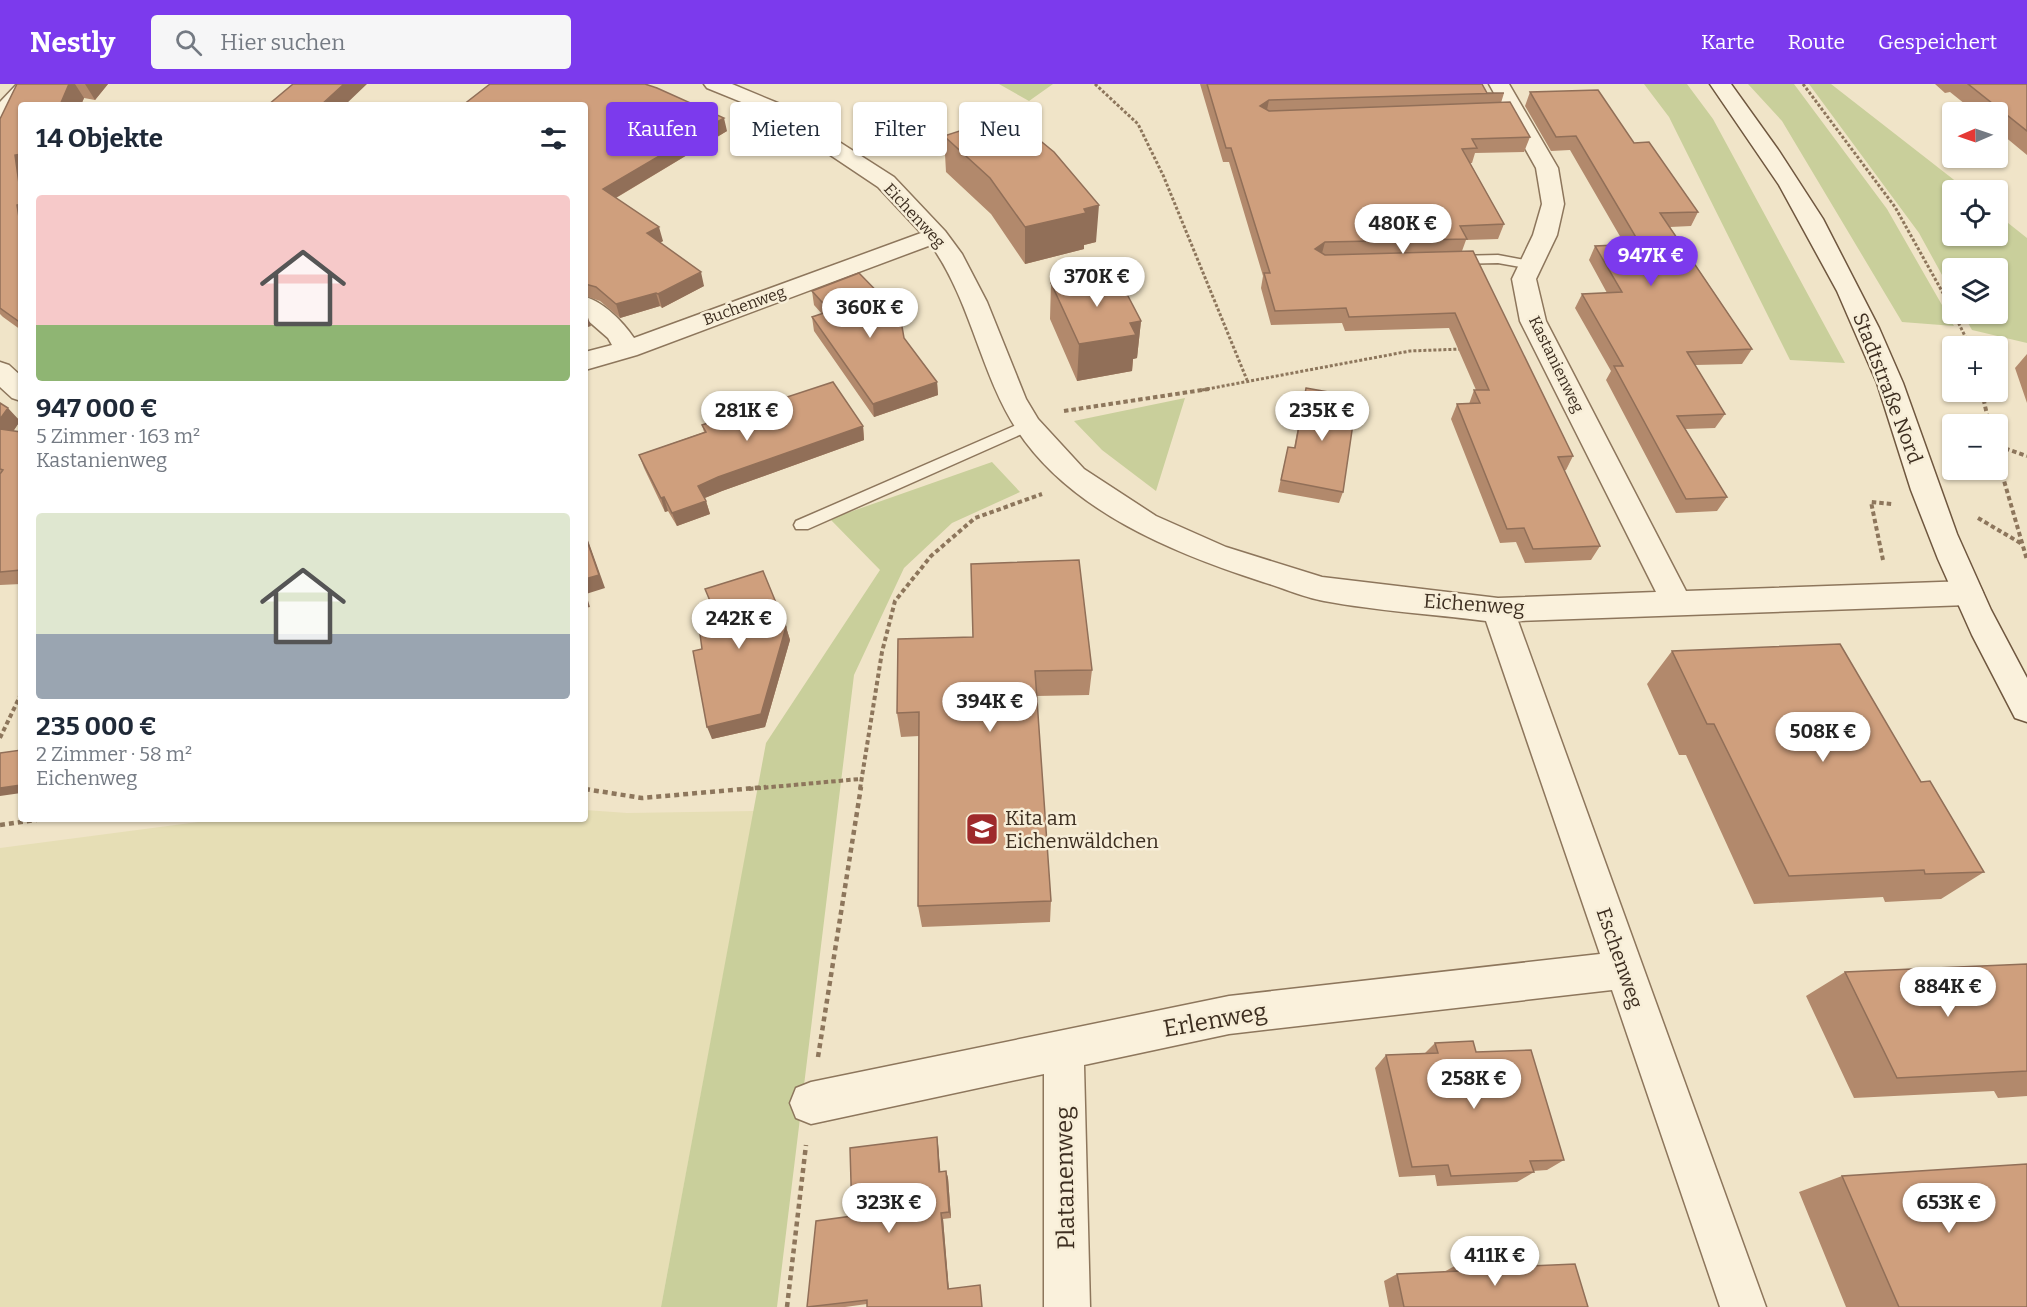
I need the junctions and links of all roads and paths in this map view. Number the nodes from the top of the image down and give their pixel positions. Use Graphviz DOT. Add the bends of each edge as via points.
graph roads {
  1 [pos="28,84"];
  2 [pos="714,84"];
  3 [pos="1095,84"];
  4 [pos="1499,84"];
  5 [pos="1720,84"];
  6 [pos="1803,84"];
  7 [pos="3,124"];
  8 [pos="937,236"];
  9 [pos="1438,260"];
  10 [pos="1531,265"];
  11 [pos="1942,291"];
  12 [pos="588,308"];
  13 [pos="628,349"];
  14 [pos="1467,349"];
  15 [pos="588,361"];
  16 [pos="0,370"];
  17 [pos="1246,380"];
  18 [pos="18,389"];
  19 [pos="1028,425"];
  20 [pos="2008,449"];
  21 [pos="2027,456"];
  22 [pos="1074,476"];
  23 [pos="2004,480"];
  24 [pos="1932,508"];
  25 [pos="802,525"];
  26 [pos="2027,560"];
  27 [pos="1968,593"];
  28 [pos="1890,596"];
  29 [pos="1677,604"];
  30 [pos="1498,610"];
  31 [pos="18,700"];
  32 [pos="2027,708"];
  33 [pos="0,738"];
  34 [pos="860,779"];
  35 [pos="588,789"];
  36 [pos="22,822"];
  37 [pos="0,825"];
  38 [pos="1624,970"];
  39 [pos="1064,1050"];
  40 [pos="811,1103"];
  41 [pos="787,1307"];
  42 [pos="1066,1307"];
  43 [pos="1743,1307"];
  1 -- 7 [label="street"];
  2 -- 8 [label="street, Eichenweg" via="773,108 886,182"];
  3 -- 17 [label="path" via="1138,124"];
  4 -- 10 [label="street, Kastanienweg" via="1509,112 1547,168 1553,204"];
  5 -- 24 [label="street, Stadtstraße Nord" via="1787,177 1828,246 1885,369"];
  6 -- 11 [label="path" via="1895,207"];
  8 -- 13 [label="street, Buchenweg"];
  8 -- 19 [label="street, Eichenweg" via="975,302 1013,399"];
  9 -- 10 [label="lane" via="1498,259"];
  10 -- 29 [label="street, Kastanienweg" via="1524,279 1533,321"];
  12 -- 13 [label="street" via="617,332"];
  13 -- 15 [label="street, Buchenweg"];
  14 -- 17 [label="path" via="1410,351"];
  16 -- 18 [label="street"];
  17 -- 19 [label="path" via="1177,395 1051,413"];
  19 -- 22 [label="street, Eichenweg"];
  19 -- 25 [label="lane"];
  20 -- 21 [label="path"];
  22 -- 30 [label="street, Eichenweg" via="1156,528 1215,555 1322,589"];
  22 -- 34 [label="path" via="1044,493 975,518 931,556 895,602 882,652"];
  23 -- 26 [label="path"];
  24 -- 27 [label="street, Stadtstraße Nord"];
  24 -- 28 [label="path" via="1871,502"];
  27 -- 28 [label="street, Eichenweg"];
  27 -- 32 [label="street, Stadtstraße Nord"];
  28 -- 29 [label="street, Eichenweg"];
  29 -- 30 [label="street, Eichenweg"];
  30 -- 38 [label="street, Eschenweg"];
  31 -- 33 [label="path"];
  34 -- 35 [label="path" via="642,798"];
  34 -- 40 [label="path"];
  36 -- 37 [label="path"];
  38 -- 39 [label="street, Erlenweg" via="1229,1015"];
  38 -- 43 [label="street, Eschenweg"];
  39 -- 40 [label="street, Erlenweg"];
  39 -- 42 [label="street, Platanenweg"];
  40 -- 41 [label="path"];
}
